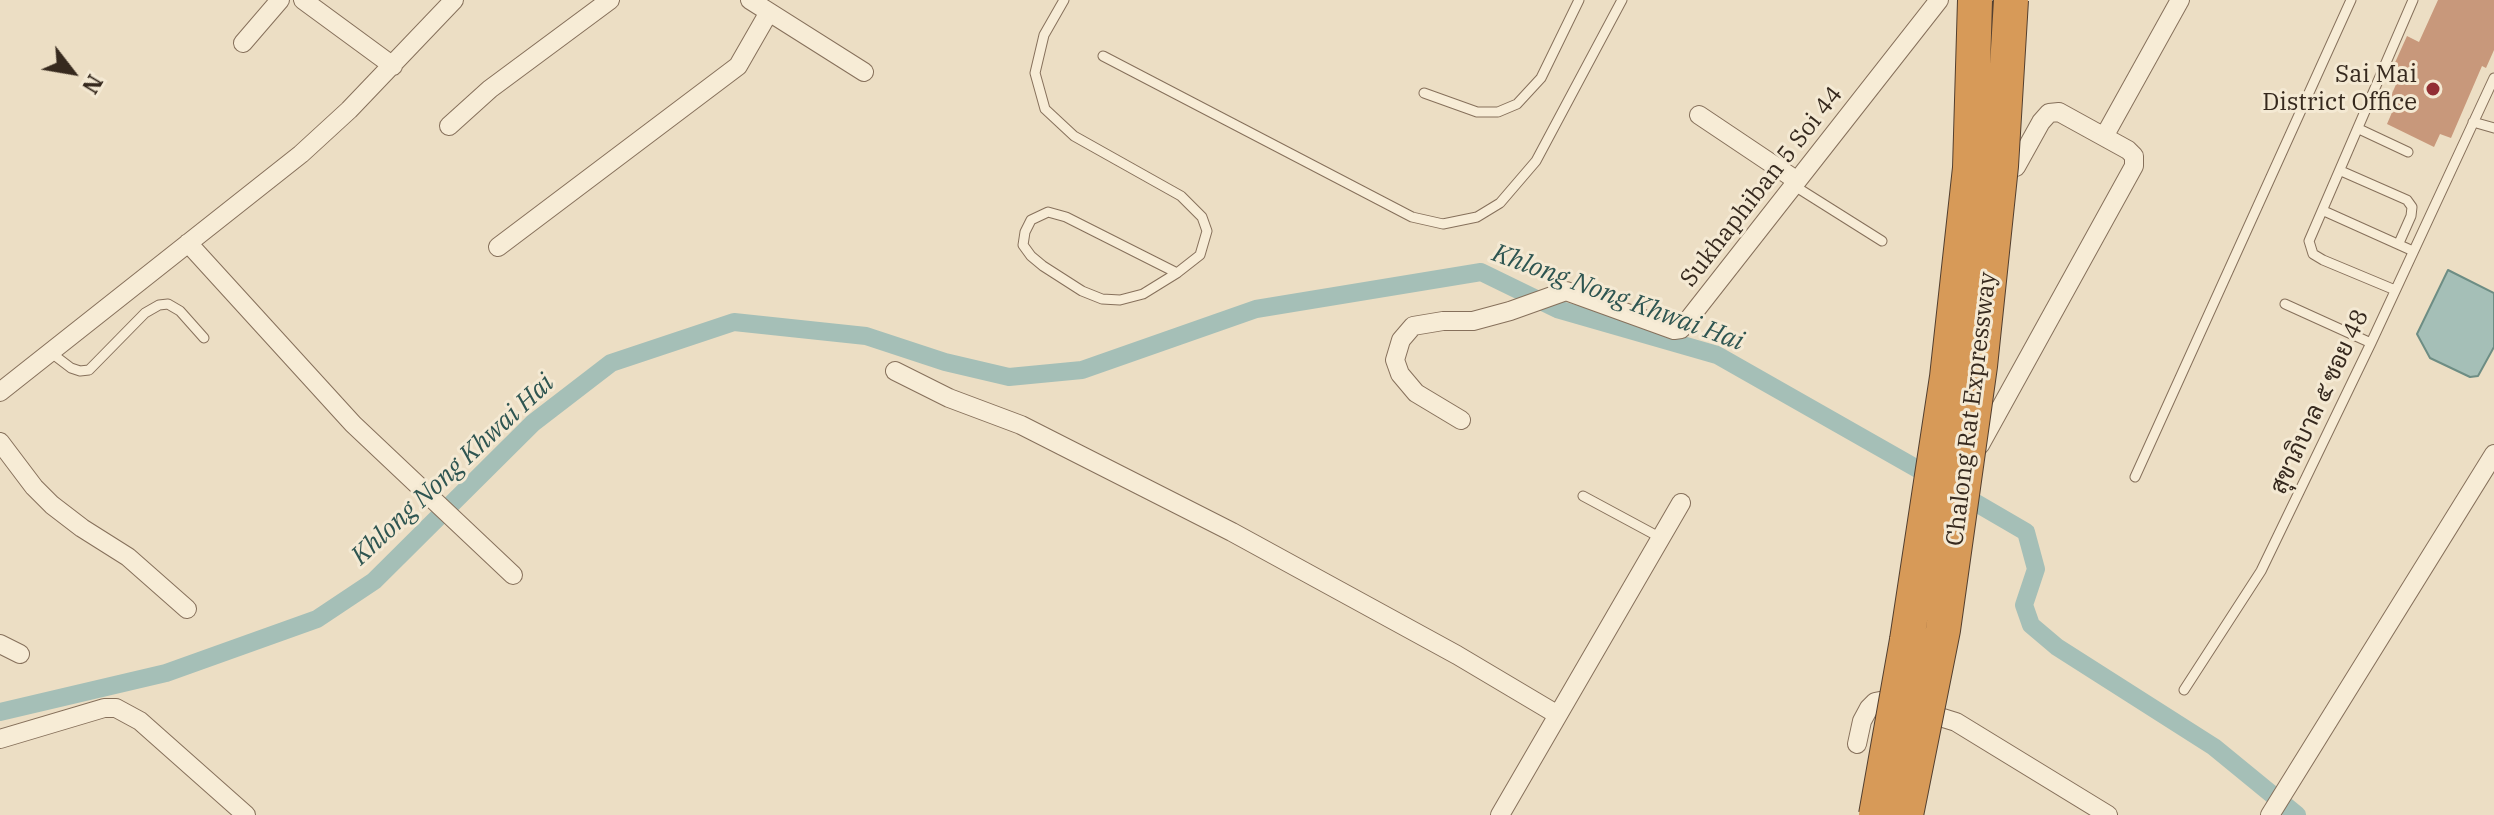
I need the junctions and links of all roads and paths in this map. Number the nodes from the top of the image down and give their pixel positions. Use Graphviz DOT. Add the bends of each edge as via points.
graph roads {
  1 [pos="280,0"];
  2 [pos="303,0"];
  3 [pos="454,0"];
  4 [pos="610,0"];
  5 [pos="750,0"];
  6 [pos="1064,0"];
  7 [pos="1579,0"];
  8 [pos="1622,0"];
  9 [pos="1939,0"];
  10 [pos="1975,0"];
  11 [pos="2011,0"];
  12 [pos="2180,0"];
  13 [pos="2351,0"];
  14 [pos="2413,0"];
  15 [pos="769,12"];
  16 [pos="243,43"];
  17 [pos="1103,56"];
  18 [pos="393,66"];
  19 [pos="864,72"];
  20 [pos="2494,78"];
  21 [pos="1424,93"];
  22 [pos="1699,115"];
  23 [pos="2473,122"];
  24 [pos="449,126"];
  25 [pos="2494,128"];
  26 [pos="2359,129"];
  27 [pos="2105,135"];
  28 [pos="2408,152"];
  29 [pos="2016,167"];
  30 [pos="2341,171"];
  31 [pos="1794,182"];
  32 [pos="2324,211"];
  33 [pos="1882,241"];
  34 [pos="188,243"];
  35 [pos="2399,243"];
  36 [pos="498,247"];
  37 [pos="2413,251"];
  38 [pos="1177,273"];
  39 [pos="2395,290"];
  40 [pos="2285,304"];
  41 [pos="204,338"];
  42 [pos="2371,343"];
  43 [pos="50,352"];
  44 [pos="895,371"];
  45 [pos="0,392"];
  46 [pos="1461,420"];
  47 [pos="0,442"];
  48 [pos="1980,445"];
  49 [pos="2494,454"];
  50 [pos="2135,477"];
  51 [pos="1583,496"];
  52 [pos="1681,503"];
  53 [pos="1661,538"];
  54 [pos="513,575"];
  55 [pos="187,609"];
  56 [pos="0,644"];
  57 [pos="20,654"];
  58 [pos="2184,690"];
  59 [pos="1558,715"];
  60 [pos="0,739"];
  61 [pos="1857,744"];
  62 [pos="246,815"];
  63 [pos="1500,815"];
  64 [pos="1876,815"];
  65 [pos="1906,815"];
  66 [pos="2108,815"];
  67 [pos="2270,815"];
  1 -- 16 [label="street"];
  2 -- 18 [label="street"];
  3 -- 18 [label="street"];
  4 -- 24 [label="street"];
  5 -- 15 [label="street"];
  6 -- 38 [label="lane" via="1044,35 1035,73 1045,109 1074,136 1181,196 1202,217 1207,231 1200,255"];
  7 -- 21 [label="lane" via="1541,78 1517,104 1498,112 1477,112"];
  8 -- 17 [label="lane" via="1536,161 1500,203 1477,217 1443,224 1412,217"];
  9 -- 31 [label="street, Sukhaphiban 5 Soi 44"];
  10 -- 64 [label="highway, Chalong Rat Expressway, bridge" via="1970,168 1947,377"];
  11 -- 65 [label="highway, Chalong Rat Expressway, bridge" via="2001,166 1980,366 1943,630"];
  12 -- 27 [label="street"];
  13 -- 50 [label="lane"];
  14 -- 26 [label="lane"];
  15 -- 19 [label="street"];
  15 -- 36 [label="street" via="738,66"];
  18 -- 34 [label="street" via="301,154"];
  20 -- 23 [label="lane, สุขาภิบาล ๕ ซอย 48"];
  22 -- 31 [label="street"];
  23 -- 25 [label="lane"];
  23 -- 37 [label="lane, สุขาภิบาล ๕ ซอย 48"];
  26 -- 28 [label="lane"];
  26 -- 30 [label="lane"];
  27 -- 29 [label="street" via="2059,112 2049,113"];
  27 -- 48 [label="street" via="2134,156 2134,166"];
  30 -- 32 [label="lane"];
  30 -- 35 [label="lane" via="2407,200 2411,216"];
  31 -- 33 [label="lane"];
  31 -- 46 [label="street, Sukhaphiban 5 Soi 44" via="1681,329 1566,291 1473,321 1413,326 1401,340 1395,360 1400,374 1416,393"];
  32 -- 35 [label="lane"];
  32 -- 39 [label="lane" via="2309,241 2313,254"];
  34 -- 43 [label="street"];
  34 -- 54 [label="street" via="353,424"];
  35 -- 37 [label="lane"];
  37 -- 39 [label="lane, สุขาภิบาล ๕ ซอย 48"];
  38 -- 38 [label="lane" via="1048,212 1031,220 1025,232 1023,245 1031,256 1102,299 1143,294"];
  39 -- 42 [label="lane, สุขาภิบาล ๕ ซอย 48"];
  40 -- 42 [label="lane"];
  41 -- 43 [label="lane" via="168,304 145,313 89,370 71,368"];
  42 -- 58 [label="lane, สุขาภิบาล ๕ ซอย 48" via="2261,571"];
  43 -- 45 [label="street"];
  44 -- 59 [label="street" via="1033,430 1232,532"];
  47 -- 55 [label="street" via="52,505 128,557"];
  49 -- 67 [label="street"];
  51 -- 53 [label="lane"];
  52 -- 53 [label="street"];
  53 -- 59 [label="street"];
  56 -- 57 [label="street"];
  59 -- 63 [label="street"];
  60 -- 62 [label="street" via="116,708 140,721"];
  61 -- 66 [label="street" via="1869,708 1885,700 1956,722"];
}
